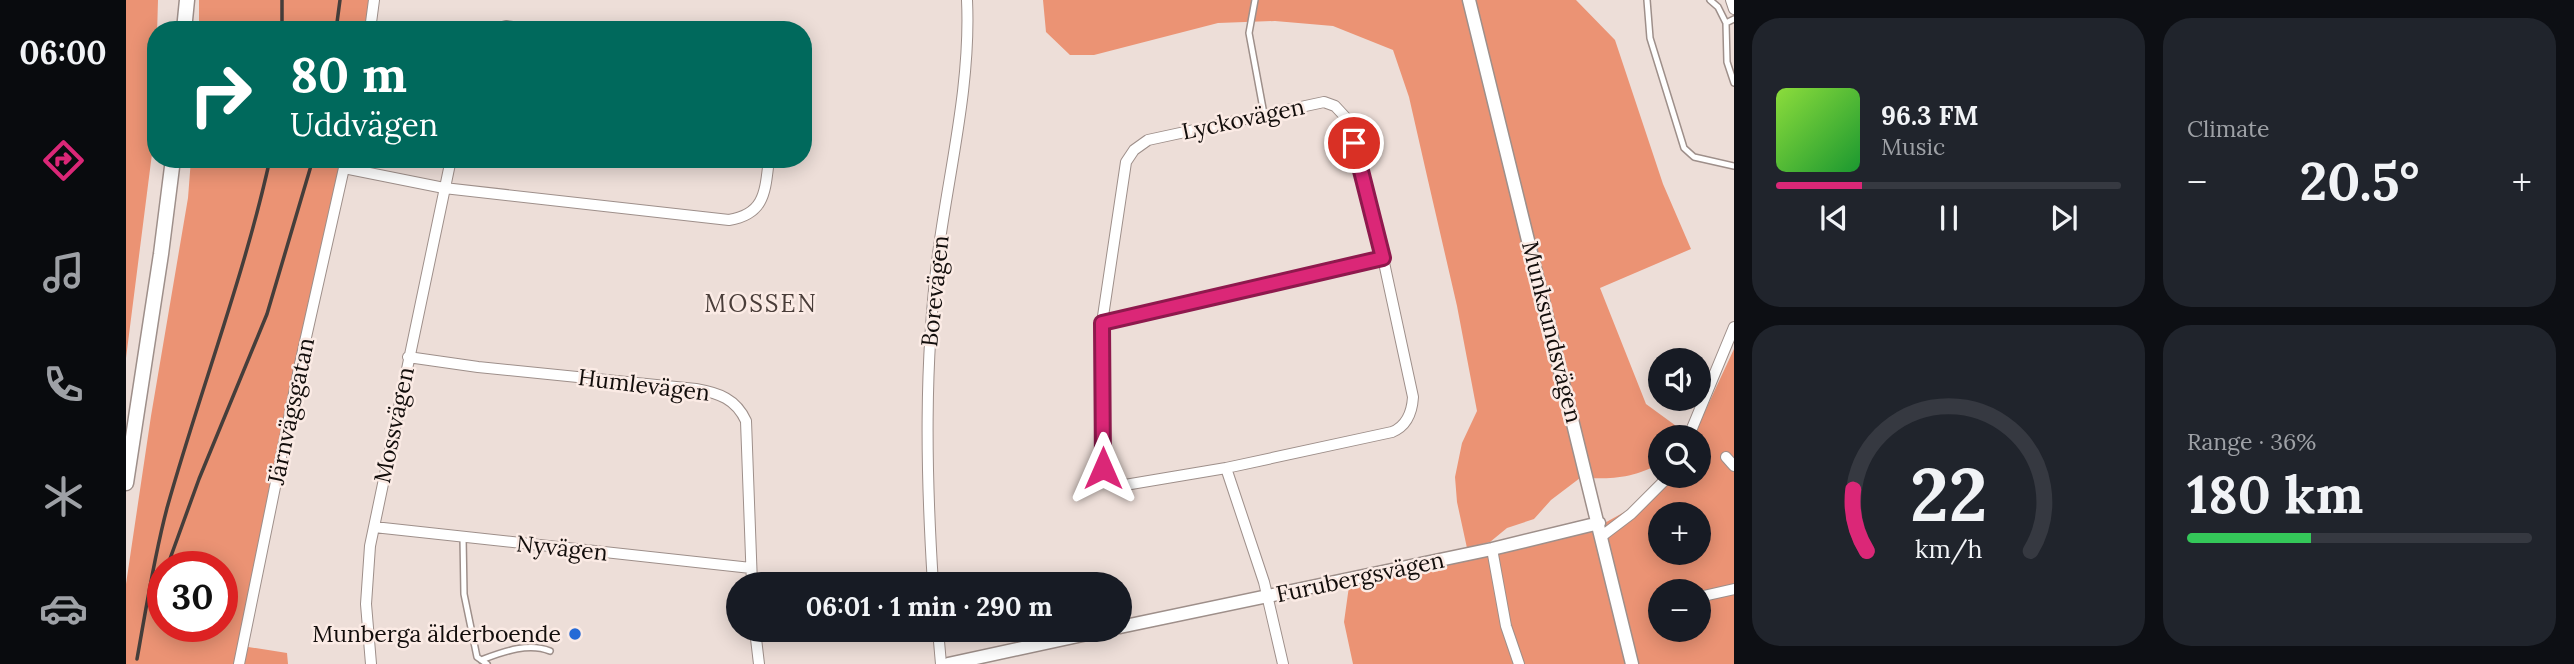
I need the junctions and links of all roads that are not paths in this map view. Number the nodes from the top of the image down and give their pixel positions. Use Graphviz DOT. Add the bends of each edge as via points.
graph roads {
  1 [pos="187,0"];
  2 [pos="374,0"];
  3 [pos="967,0"];
  4 [pos="1255,0"];
  5 [pos="1469,0"];
  6 [pos="1648,0"];
  7 [pos="1710,0"];
  8 [pos="1731,0"];
  9 [pos="1734,9"];
  10 [pos="1734,19"];
  11 [pos="185,21"];
  12 [pos="371,21"];
  13 [pos="1726,23"];
  14 [pos="1734,83"];
  15 [pos="1264,114"];
  16 [pos="1734,166"];
  17 [pos="172,168"];
  18 [pos="344,168"];
  19 [pos="362,168"];
  20 [pos="449,168"];
  21 [pos="767,168"];
  22 [pos="444,188"];
  23 [pos="1383,258"];
  24 [pos="1102,323"];
  25 [pos="1734,327"];
  26 [pos="408,357"];
  27 [pos="1693,425"];
  28 [pos="1726,457"];
  29 [pos="1734,466"];
  30 [pos="1226,468"];
  31 [pos="126,482"];
  32 [pos="1657,488"];
  33 [pos="374,527"];
  34 [pos="1600,529"];
  35 [pos="463,537"];
  36 [pos="1492,549"];
  37 [pos="751,568"];
  38 [pos="751,572"];
  39 [pos="933,572"];
  40 [pos="1734,589"];
  41 [pos="1711,594"];
  42 [pos="1268,597"];
  43 [pos="1132,625"];
  44 [pos="756,642"];
  45 [pos="939,642"];
  46 [pos="1050,642"];
  47 [pos="550,651"];
  48 [pos="484,662"];
  49 [pos="239,664"];
  50 [pos="371,664"];
  51 [pos="759,664"];
  52 [pos="941,664"];
  53 [pos="948,664"];
  54 [pos="1283,664"];
  55 [pos="1519,664"];
  56 [pos="1632,664"];
  1 -- 11 [label="main road"];
  2 -- 12 [label="street"];
  3 -- 39 [label="street, Borevägen" via="963,85 929,336"];
  4 -- 15 [label="lane" via="1249,33"];
  5 -- 34 [label="street, Munksundsvägen"];
  6 -- 16 [label="lane" via="1650,38 1684,148 1694,157"];
  7 -- 13 [label="lane"];
  8 -- 9 [label="street"];
  10 -- 13 [label="lane"];
  13 -- 14 [label="lane" via="1727,62"];
  15 -- 23 [label="street, Lyckovägen" via="1324,102 1348,120"];
  15 -- 24 [label="street, Lyckovägen" via="1148,140 1134,150 1126,162"];
  17 -- 31 [label="main road"];
  18 -- 49 [label="street, Järnvägsgatan"];
  19 -- 22 [label="street"];
  20 -- 22 [label="street, Mossvägen"];
  21 -- 22 [label="street" via="761,203 751,213 729,220"];
  22 -- 26 [label="street, Mossvägen"];
  23 -- 24 [label="street"];
  23 -- 30 [label="street, Lyckovägen" via="1413,397 1405,423 1392,432"];
  24 -- 30 [label="street, Lyckovägen" via="1103,468 1109,480 1119,486"];
  25 -- 27 [label="street"];
  26 -- 33 [label="street, Mossvägen"];
  26 -- 37 [label="street, Humlevägen" via="696,388 729,399 746,421"];
  28 -- 29 [label="street"];
  30 -- 42 [label="street"];
  32 -- 34 [label="street" via="1631,514"];
  33 -- 35 [label="street, Nyvägen"];
  33 -- 50 [label="street, Mossvägen" via="366,604"];
  34 -- 36 [label="street, Furubergsvägen"];
  34 -- 56 [label="street, Munksundsvägen"];
  35 -- 37 [label="street, Nyvägen"];
  35 -- 48 [label="lane" via="464,594 477,657"];
  36 -- 42 [label="street, Furubergsvägen"];
  36 -- 55 [label="street" via="1506,626"];
  37 -- 38 [label="street, Humlevägen"];
  40 -- 41 [label="street"];
  42 -- 43 [label="street, Furubergsvägen"];
  42 -- 54 [label="street"];
  44 -- 51 [label="street"];
  45 -- 52 [label="street"];
  46 -- 53 [label="street"];
  47 -- 48 [label="lane" via="537,645"];
}
